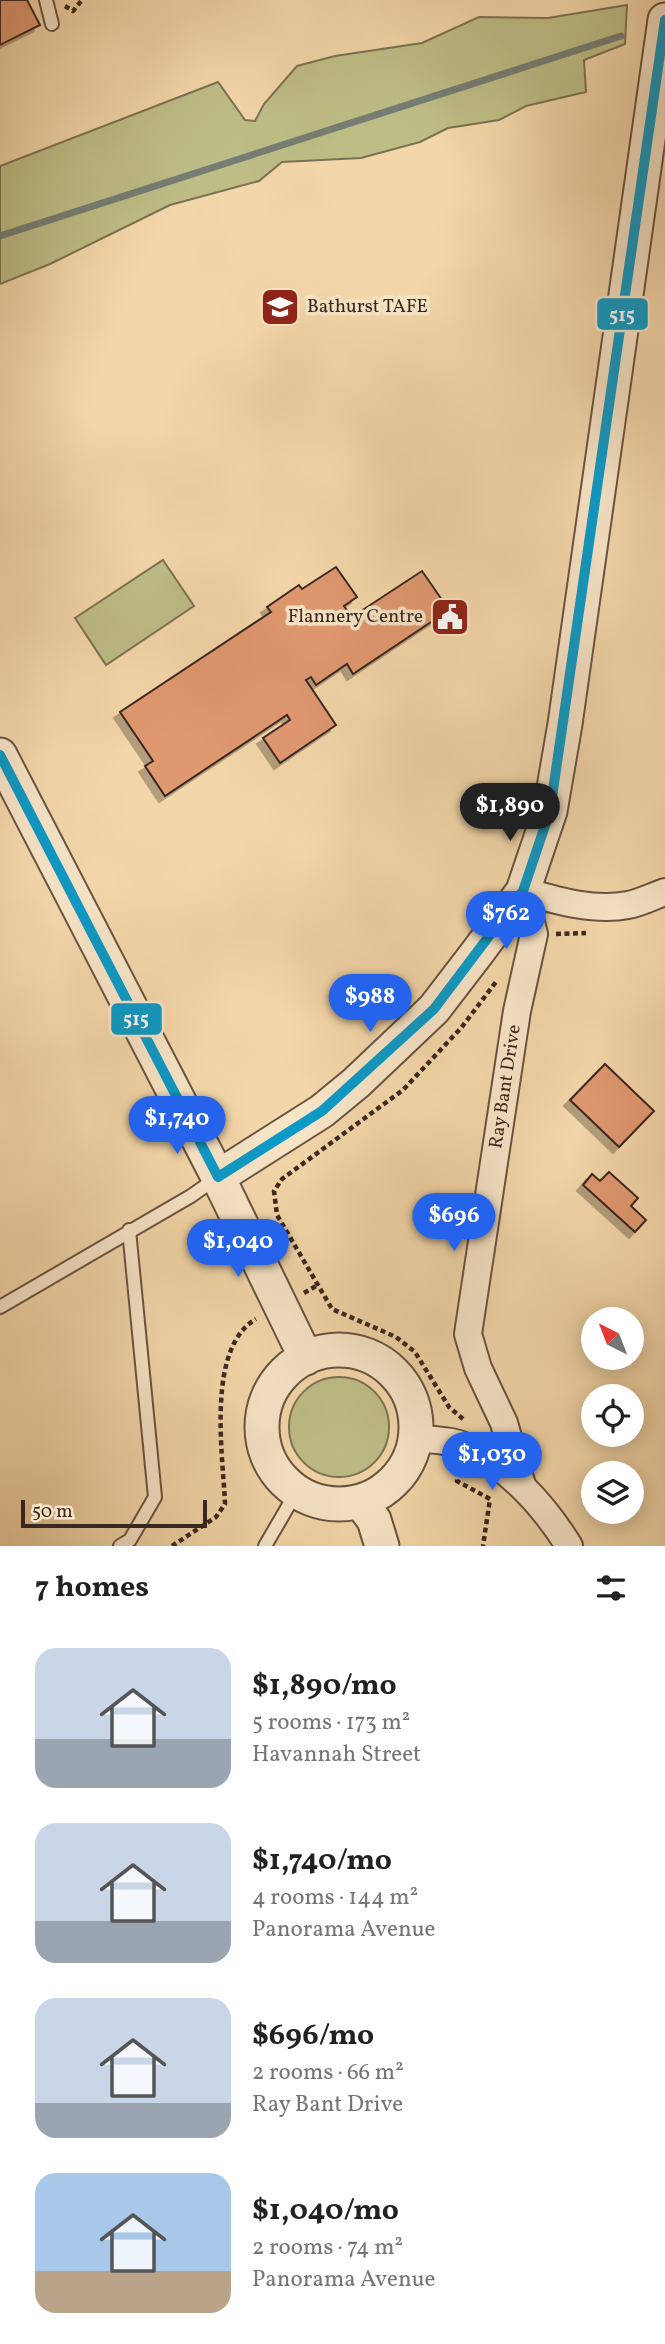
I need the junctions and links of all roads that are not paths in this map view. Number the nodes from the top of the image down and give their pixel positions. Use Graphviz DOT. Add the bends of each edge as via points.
graph roads {
  1 [pos="46,0"];
  2 [pos="665,20"];
  3 [pos="52,24"];
  4 [pos="0,755"];
  5 [pos="523,891"];
  6 [pos="665,892"];
  7 [pos="218,1177"];
  8 [pos="129,1230"];
  9 [pos="0,1307"];
  10 [pos="306,1358"];
  11 [pos="416,1438"];
  12 [pos="522,1485"];
  13 [pos="297,1492"];
  14 [pos="360,1501"];
  15 [pos="120,1546"];
  16 [pos="265,1546"];
  17 [pos="382,1546"];
  18 [pos="569,1546"];
  1 -- 3 [label="lane"];
  2 -- 5 [label="street" via="565,724 550,811"];
  4 -- 7 [label="street"];
  5 -- 6 [label="street" via="601,906 627,905"];
  5 -- 7 [label="street" via="434,1009 392,1051 322,1111"];
  5 -- 12 [label="street, Ray Bant Drive" via="534,934 517,1011 468,1334 504,1423"];
  7 -- 8 [label="lane"];
  7 -- 10 [label="street"];
  8 -- 9 [label="lane"];
  8 -- 15 [label="lane" via="155,1497 130,1539"];
  10 -- 11 [label="street" via="329,1350 375,1358 394,1372 408,1391"];
  10 -- 13 [label="street" via="272,1389 263,1422 268,1456"];
  11 -- 12 [label="street, Ray Bant Drive" via="463,1445"];
  11 -- 14 [label="street" via="410,1459 397,1478"];
  12 -- 18 [label="street, Ray Bant Drive" via="547,1511"];
  13 -- 14 [label="street" via="316,1501"];
  13 -- 16 [label="lane"];
  14 -- 17 [label="street" via="374,1520"];
}
